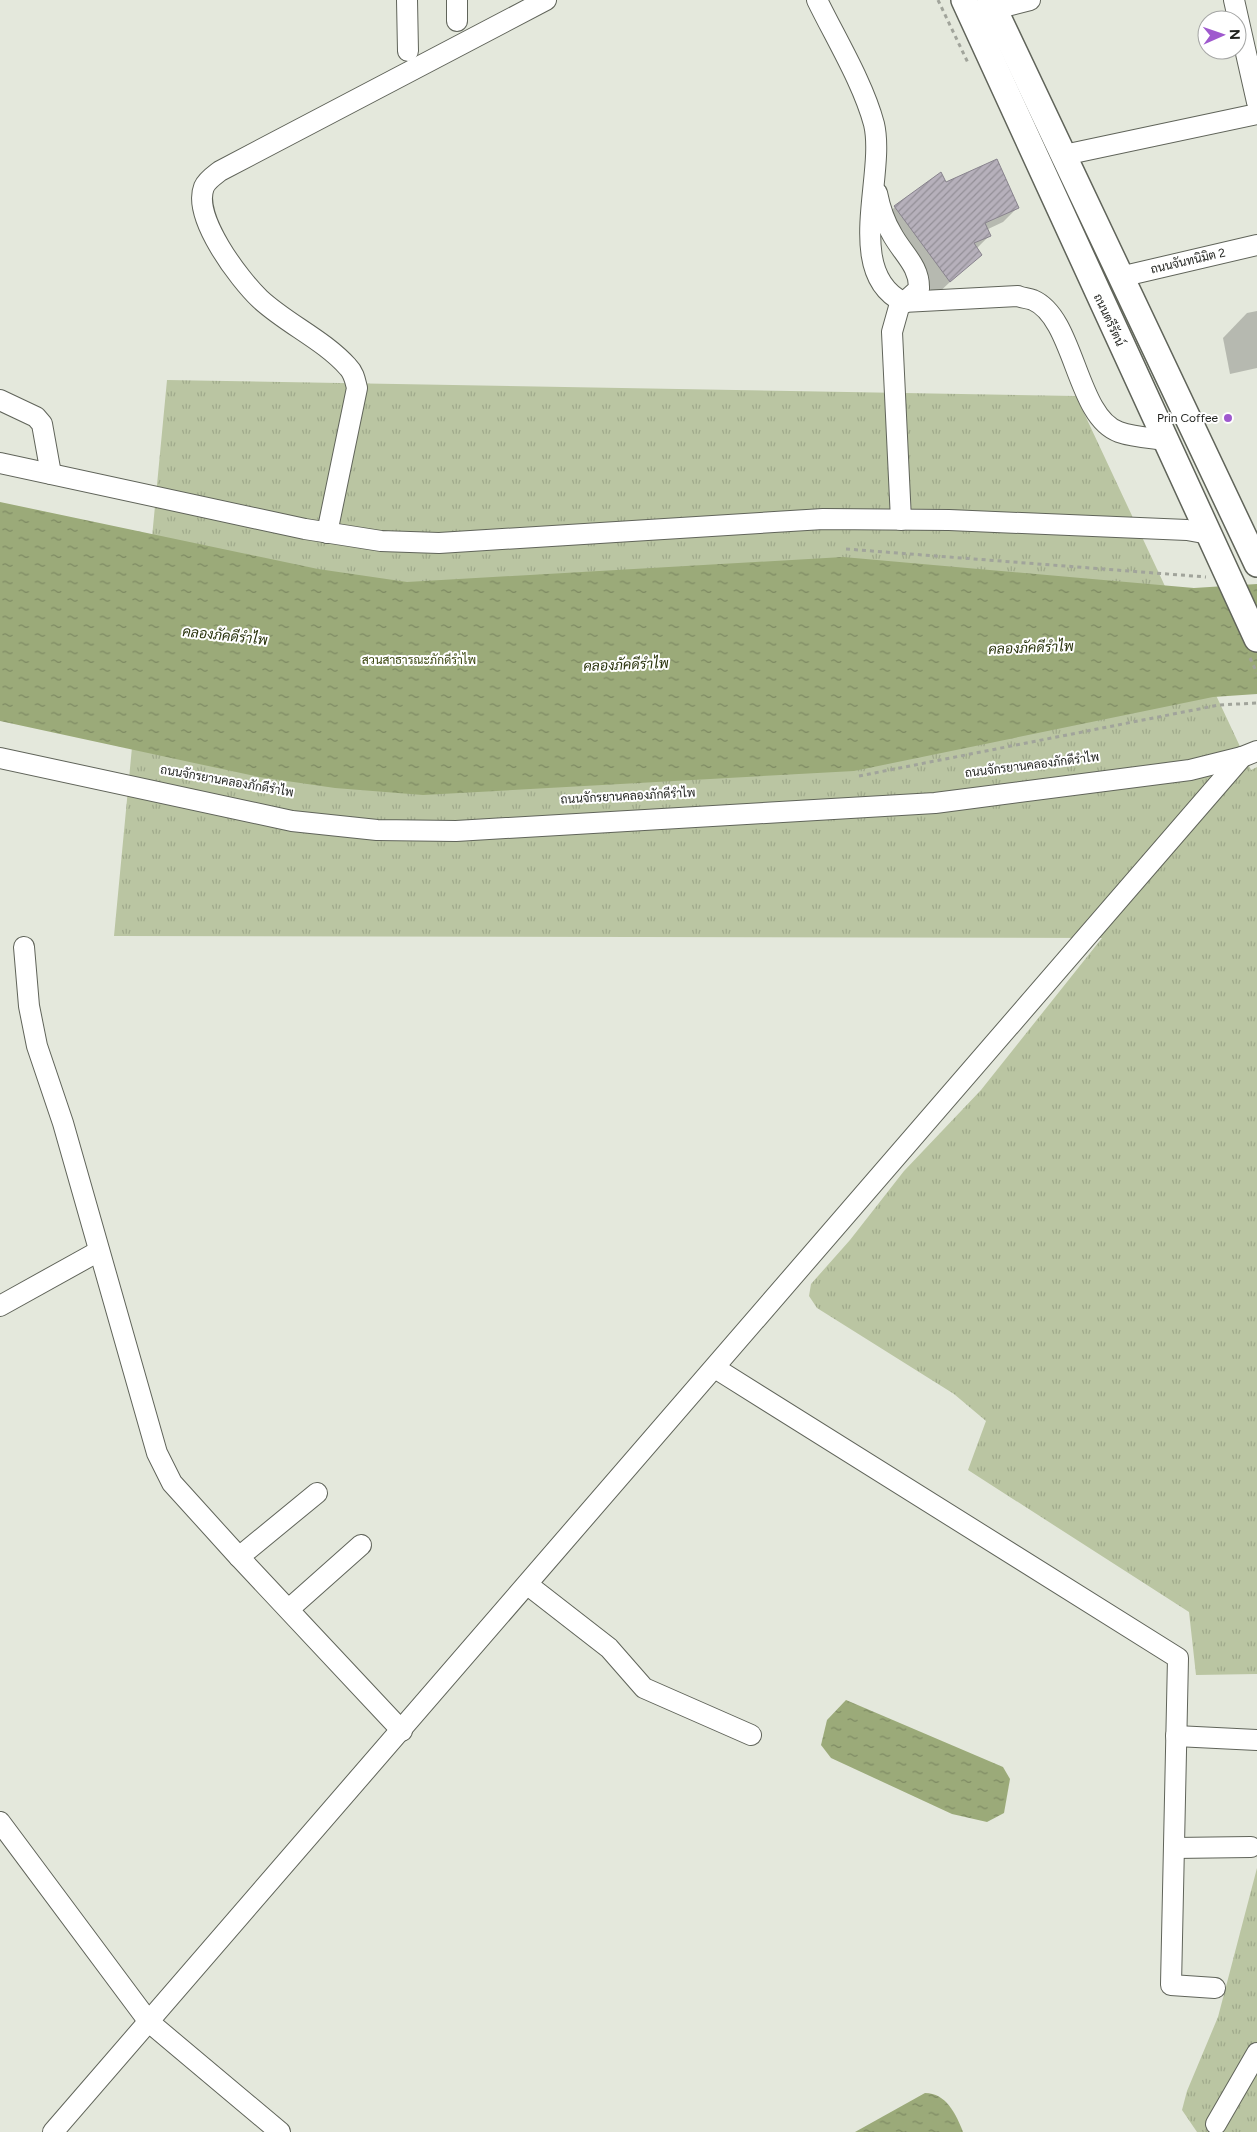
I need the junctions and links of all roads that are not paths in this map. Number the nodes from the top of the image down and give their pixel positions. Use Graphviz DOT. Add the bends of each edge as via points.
graph roads {
  1 [pos="407,0"];
  2 [pos="457,0"];
  3 [pos="546,0"];
  4 [pos="817,0"];
  5 [pos="964,0"];
  6 [pos="1030,0"];
  7 [pos="1234,0"];
  8 [pos="992,4"];
  9 [pos="457,21"];
  10 [pos="408,51"];
  11 [pos="1257,102"];
  12 [pos="1257,114"];
  13 [pos="1064,155"];
  14 [pos="874,184"];
  15 [pos="1257,245"];
  16 [pos="1120,277"];
  17 [pos="903,302"];
  18 [pos="0,400"];
  19 [pos="1165,440"];
  20 [pos="0,463"];
  21 [pos="52,474"];
  22 [pos="902,520"];
  23 [pos="327,533"];
  24 [pos="1209,534"];
  25 [pos="1257,564"];
  26 [pos="1257,639"];
  27 [pos="1250,754"];
  28 [pos="0,758"];
  29 [pos="24,947"];
  30 [pos="99,1251"];
  31 [pos="0,1306"];
  32 [pos="715,1368"];
  33 [pos="317,1492"];
  34 [pos="361,1545"];
  35 [pos="239,1557"];
  36 [pos="528,1585"];
  37 [pos="289,1609"];
  38 [pos="402,1731"];
  39 [pos="751,1735"];
  40 [pos="1176,1736"];
  41 [pos="1257,1740"];
  42 [pos="0,1822"];
  43 [pos="1251,1847"];
  44 [pos="1174,1848"];
  45 [pos="1215,1988"];
  46 [pos="149,2022"];
  47 [pos="1257,2053"];
  48 [pos="1216,2124"];
  49 [pos="53,2132"];
  50 [pos="280,2132"];
  1 -- 10 [label="street"];
  2 -- 9 [label="street"];
  3 -- 23 [label="street" via="220,171 204,187 202,202 210,228 240,278 267,305 336,356 354,376 357,388"];
  4 -- 14 [label="street" via="874,125 877,154"];
  5 -- 19 [label="main road, ถนนตรีรัตน์"];
  6 -- 8 [label="street"];
  7 -- 11 [label="street"];
  8 -- 13 [label="main road"];
  12 -- 13 [label="street"];
  13 -- 16 [label="main road"];
  14 -- 17 [label="street" via="870,206 871,248 877,272 892,296"];
  14 -- 17 [label="street" via="881,212 919,280 919,290"];
  15 -- 16 [label="street, ถนนจันทนิมิต 2"];
  16 -- 25 [label="main road"];
  17 -- 19 [label="street" via="1018,296 1033,300 1054,320 1094,408 1107,425 1119,432"];
  17 -- 22 [label="street" via="894,319 892,332"];
  18 -- 21 [label="street" via="36,417 42,424"];
  19 -- 24 [label="main road, ถนนตรีรัตน์"];
  20 -- 21 [label="street"];
  21 -- 23 [label="street"];
  22 -- 23 [label="street" via="823,519 439,544 381,541"];
  22 -- 24 [label="street" via="1177,530"];
  24 -- 26 [label="main road, ถนนตรีรัตน์" via="1216,569"];
  27 -- 28 [label="street" via="1190,770 935,803 456,831 377,830 292,821"];
  27 -- 32 [label="street"];
  29 -- 30 [label="street" via="37,1046 63,1123"];
  30 -- 31 [label="street"];
  30 -- 35 [label="street" via="163,1469 176,1488"];
  32 -- 36 [label="street"];
  32 -- 40 [label="street" via="1178,1658"];
  33 -- 35 [label="street"];
  34 -- 37 [label="street"];
  35 -- 37 [label="street"];
  36 -- 38 [label="street"];
  36 -- 39 [label="street" via="609,1648 644,1688"];
  37 -- 38 [label="street"];
  38 -- 46 [label="street"];
  40 -- 41 [label="street"];
  40 -- 44 [label="street"];
  42 -- 46 [label="street"];
  43 -- 44 [label="street"];
  44 -- 45 [label="street" via="1171,1985"];
  46 -- 49 [label="street"];
  46 -- 50 [label="street"];
  47 -- 48 [label="street"];
}
